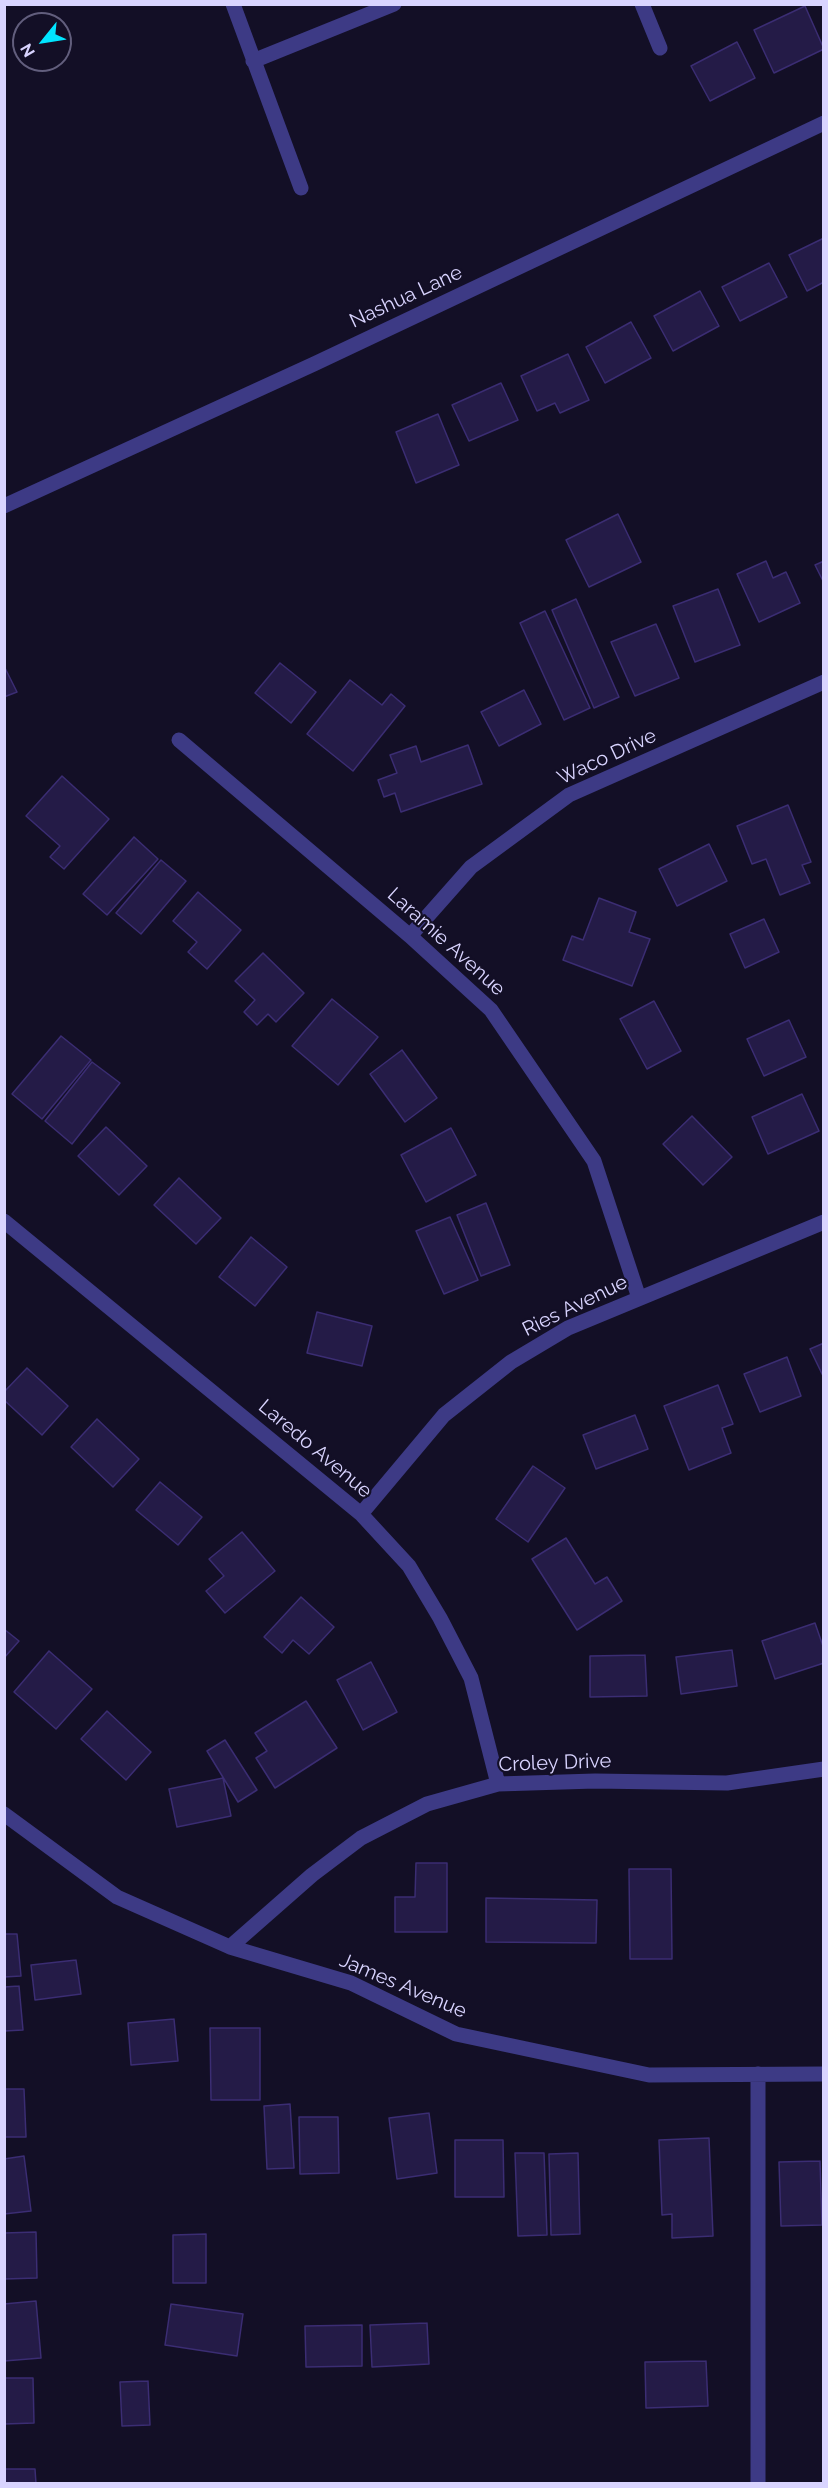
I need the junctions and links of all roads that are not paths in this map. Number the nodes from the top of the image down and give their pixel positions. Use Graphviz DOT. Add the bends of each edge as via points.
graph roads {
  1 [pos="233,4"];
  2 [pos="394,4"];
  3 [pos="642,4"];
  4 [pos="660,48"];
  5 [pos="253,61"];
  6 [pos="824,123"];
  7 [pos="301,188"];
  8 [pos="4,506"];
  9 [pos="824,682"];
  10 [pos="179,740"];
  11 [pos="410,936"];
  12 [pos="4,1221"];
  13 [pos="824,1222"];
  14 [pos="639,1298"];
  15 [pos="361,1514"];
  16 [pos="824,1769"];
  17 [pos="498,1784"];
  18 [pos="4,1814"];
  19 [pos="230,1947"];
  20 [pos="758,2074"];
  21 [pos="824,2074"];
  22 [pos="758,2484"];
  1 -- 5 [label="street"];
  2 -- 5 [label="street"];
  3 -- 4 [label="street"];
  5 -- 7 [label="street"];
  6 -- 8 [label="street, Nashua Lane"];
  9 -- 11 [label="street, Waco Drive" via="569,795 471,867"];
  10 -- 11 [label="street, Laramie Avenue"];
  11 -- 14 [label="street, Laramie Avenue" via="491,1010 594,1161"];
  12 -- 15 [label="street, Laredo Avenue"];
  13 -- 14 [label="street, Ries Avenue"];
  14 -- 15 [label="street, Ries Avenue" via="568,1328 511,1362 444,1415"];
  15 -- 17 [label="street, Laredo Avenue" via="409,1566 471,1678"];
  16 -- 17 [label="street, Croley Drive" via="727,1783"];
  17 -- 19 [label="street, Croley Drive" via="427,1804 361,1838"];
  18 -- 19 [label="street, James Avenue" via="117,1897"];
  19 -- 20 [label="street, James Avenue" via="351,1983 456,2034 649,2075"];
  20 -- 21 [label="street, James Avenue"];
  20 -- 22 [label="street"];
}
